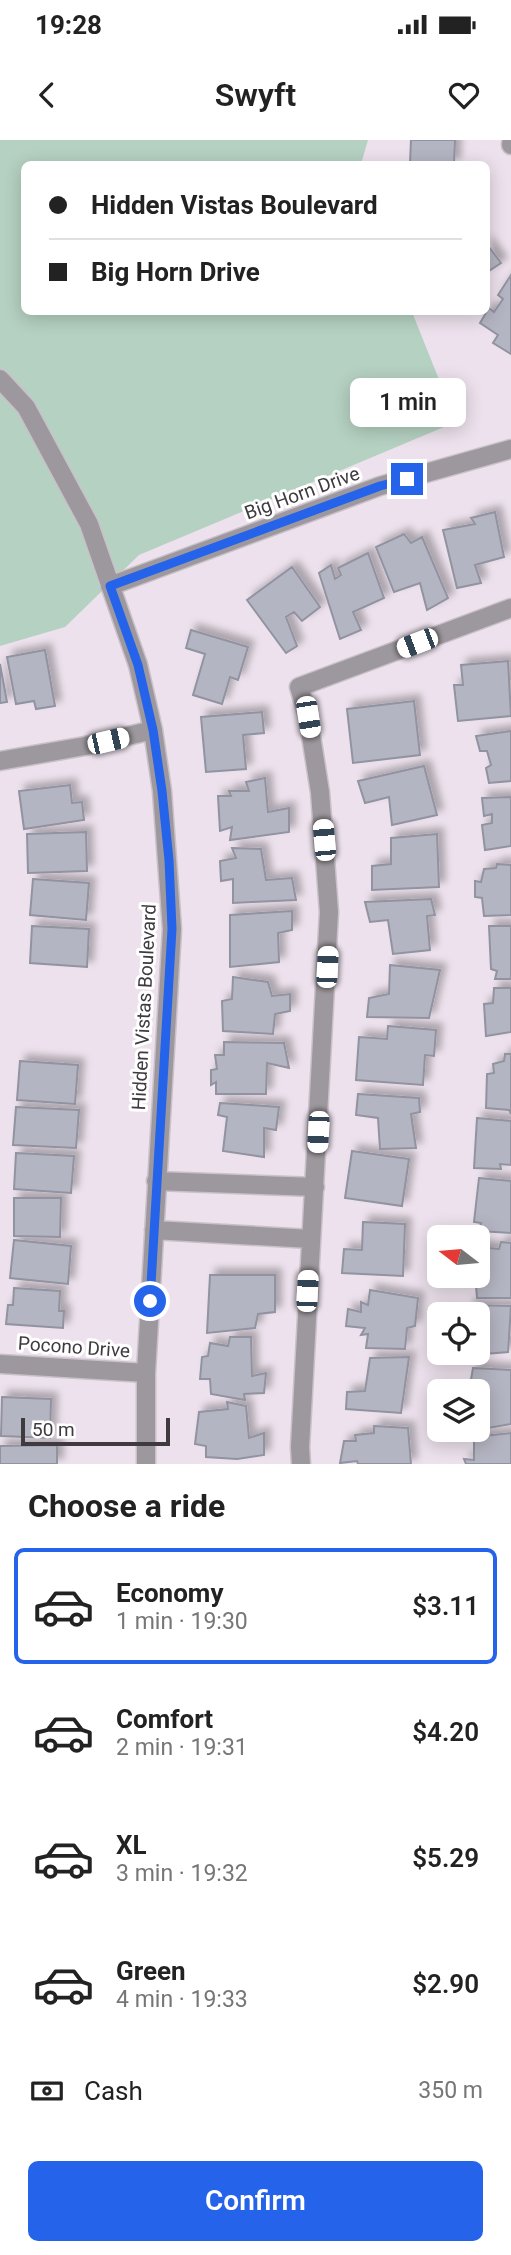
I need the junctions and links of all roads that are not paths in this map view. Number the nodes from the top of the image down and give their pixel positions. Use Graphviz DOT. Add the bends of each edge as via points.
graph roads {
  1 [pos="0,379"];
  2 [pos="511,450"];
  3 [pos="110,586"];
  4 [pos="511,608"];
  5 [pos="153,730"];
  6 [pos="0,761"];
  7 [pos="156,1181"];
  8 [pos="315,1187"];
  9 [pos="154,1230"];
  10 [pos="310,1238"];
  11 [pos="0,1364"];
  12 [pos="146,1373"];
  13 [pos="146,1464"];
  14 [pos="301,1464"];
  1 -- 3 [label="street, Hidden Vistas Boulevard" via="26,407 89,524"];
  2 -- 3 [label="street, Big Horn Drive" via="380,486"];
  3 -- 5 [label="street, Hidden Vistas Boulevard" via="138,665"];
  4 -- 8 [label="street" via="299,687 320,792 329,912"];
  5 -- 6 [label="street"];
  5 -- 7 [label="street, Hidden Vistas Boulevard" via="172,929"];
  7 -- 8 [label="street"];
  7 -- 9 [label="street, Hidden Vistas Boulevard"];
  8 -- 10 [label="street"];
  9 -- 10 [label="street"];
  9 -- 12 [label="street, Hidden Vistas Boulevard"];
  10 -- 14 [label="street"];
  11 -- 12 [label="street, Pocono Drive"];
  12 -- 13 [label="street, Hidden Vistas Boulevard"];
}
